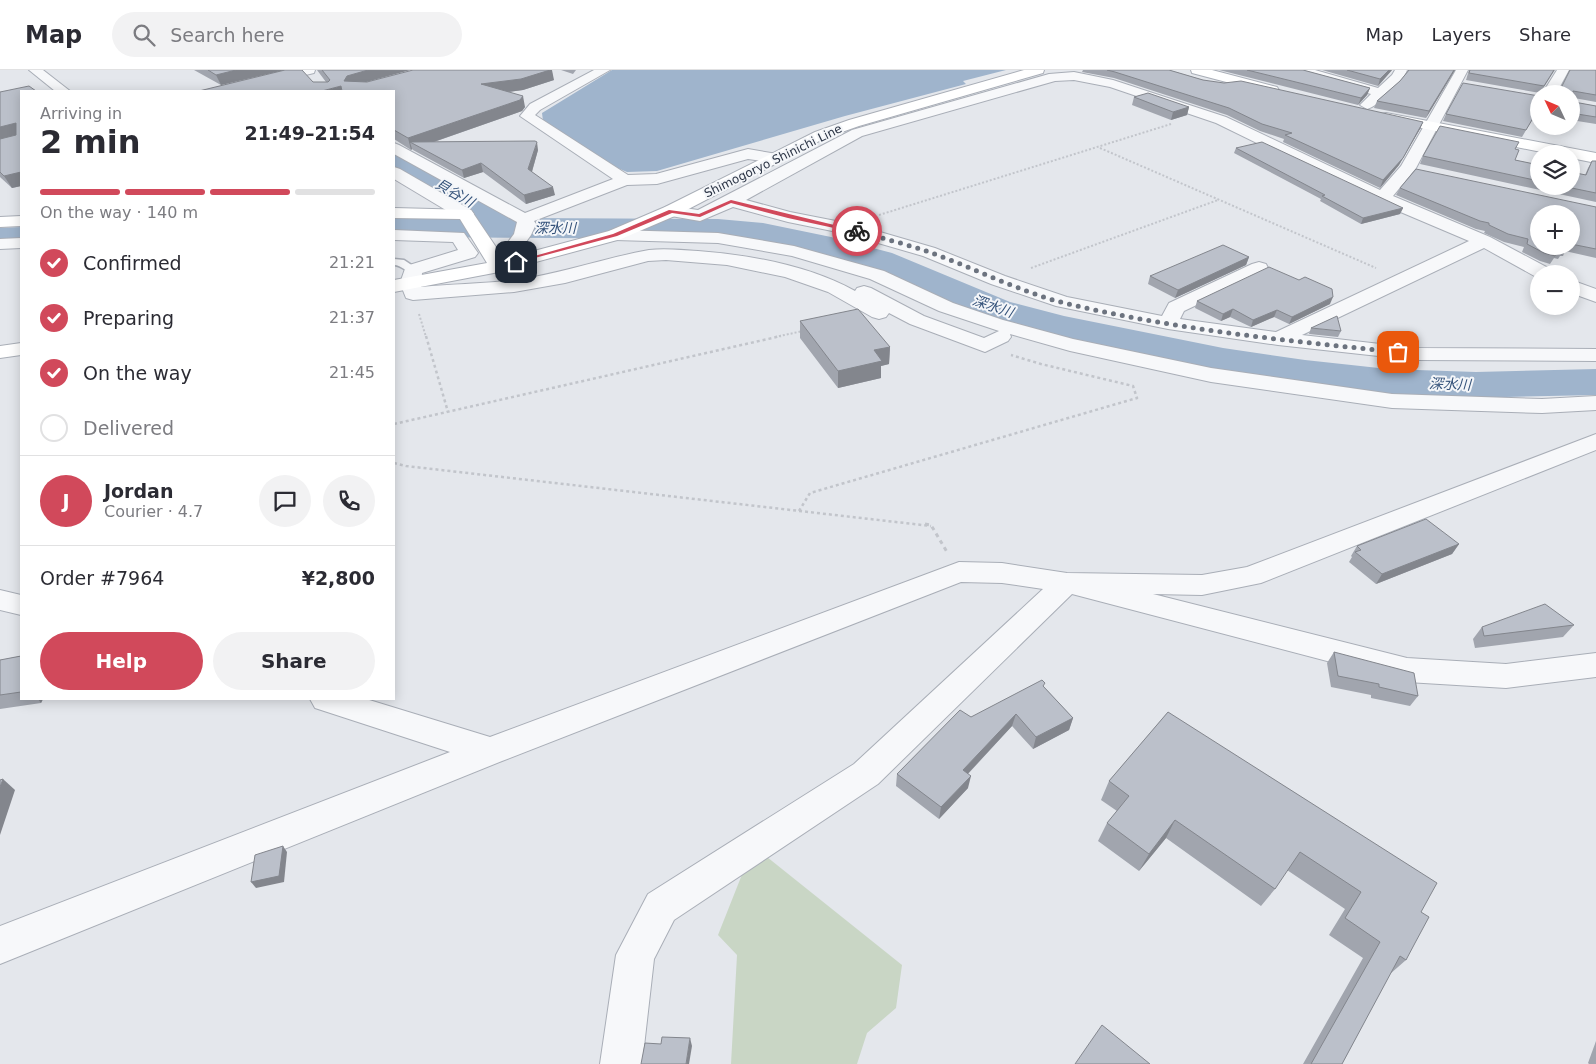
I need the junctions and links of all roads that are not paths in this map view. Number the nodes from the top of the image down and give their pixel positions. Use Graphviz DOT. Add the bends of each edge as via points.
graph roads {
  1 [pos="36,70"];
  2 [pos="268,70"];
  3 [pos="306,70"];
  4 [pos="604,70"];
  5 [pos="1038,70"];
  6 [pos="1300,70"];
  7 [pos="1462,70"];
  8 [pos="1563,70"];
  9 [pos="1079,73"];
  10 [pos="1192,73"];
  11 [pos="1399,73"];
  12 [pos="1380,74"];
  13 [pos="280,77"];
  14 [pos="565,77"];
  15 [pos="580,82"];
  16 [pos="1454,83"];
  17 [pos="320,84"];
  18 [pos="1554,85"];
  19 [pos="1473,86"];
  20 [pos="294,88"];
  21 [pos="62,90"];
  22 [pos="226,90"];
  23 [pos="1382,93"];
  24 [pos="1284,94"];
  25 [pos="1358,112"];
  26 [pos="1430,126"];
  27 [pos="395,149"];
  28 [pos="777,158"];
  29 [pos="1596,158"];
  30 [pos="1408,168"];
  31 [pos="1427,172"];
  32 [pos="395,173"];
  33 [pos="626,180"];
  34 [pos="1383,198"];
  35 [pos="731,201"];
  36 [pos="671,211"];
  37 [pos="395,214"];
  38 [pos="20,221"];
  39 [pos="0,222"];
  40 [pos="471,224"];
  41 [pos="525,226"];
  42 [pos="395,235"];
  43 [pos="615,235"];
  44 [pos="1484,241"];
  45 [pos="20,243"];
  46 [pos="0,244"];
  47 [pos="395,262"];
  48 [pos="499,266"];
  49 [pos="1530,266"];
  50 [pos="1259,268"];
  51 [pos="810,279"];
  52 [pos="407,283"];
  53 [pos="1580,290"];
  54 [pos="1596,296"];
  55 [pos="958,312"];
  56 [pos="879,313"];
  57 [pos="1168,323"];
  58 [pos="1278,339"];
  59 [pos="1070,345"];
  60 [pos="997,346"];
  61 [pos="20,349"];
  62 [pos="0,352"];
  63 [pos="1596,355"];
  64 [pos="1596,403"];
  65 [pos="1596,441"];
  66 [pos="1066,583"];
  67 [pos="0,600"];
  68 [pos="20,605"];
  69 [pos="1596,665"];
  70 [pos="329,700"];
  71 [pos="490,751"];
  72 [pos="0,945"];
  73 [pos="620,1064"];
  1 -- 21 [label="street"];
  2 -- 13 [label="street"];
  3 -- 13 [label="street"];
  3 -- 17 [label="street"];
  4 -- 15 [label="street"];
  5 -- 28 [label="main road, Shimogoryo Shinichi Line" via="854,123 820,135"];
  6 -- 23 [label="street"];
  7 -- 16 [label="street"];
  8 -- 18 [label="street"];
  9 -- 34 [label="street" via="1221,120"];
  9 -- 35 [label="street" via="1054,77 857,133"];
  10 -- 24 [label="main road"];
  11 -- 12 [label="street"];
  11 -- 23 [label="street"];
  13 -- 20 [label="street"];
  13 -- 22 [label="street"];
  14 -- 15 [label="street"];
  15 -- 33 [label="street" via="536,107 527,116"];
  16 -- 19 [label="street"];
  16 -- 26 [label="street"];
  23 -- 25 [label="street"];
  25 -- 26 [label="main road"];
  26 -- 29 [label="main road"];
  26 -- 30 [label="street"];
  27 -- 41 [label="street"];
  28 -- 33 [label="street" via="748,154 657,179"];
  28 -- 36 [label="main road, Shimogoryo Shinichi Line"];
  30 -- 31 [label="street"];
  30 -- 34 [label="street"];
  32 -- 40 [label="street"];
  33 -- 41 [label="street"];
  34 -- 44 [label="street"];
  35 -- 36 [label="street" via="700,216"];
  35 -- 57 [label="street" via="788,217 850,229 929,252 1063,302"];
  36 -- 43 [label="main road, Shimogoryo Shinichi Line"];
  37 -- 40 [label="main road"];
  38 -- 39 [label="main road"];
  40 -- 48 [label="main road"];
  41 -- 48 [label="street"];
  42 -- 52 [label="street" via="458,237 469,253"];
  43 -- 48 [label="main road, Shimogoryo Shinichi Line"];
  43 -- 55 [label="street" via="718,238 794,251 877,275"];
  44 -- 49 [label="street"];
  44 -- 58 [label="street"];
  45 -- 46 [label="street"];
  47 -- 52 [label="lane" via="400,262"];
  48 -- 52 [label="main road, Shimogoryo Shinichi Line"];
  50 -- 57 [label="street" via="1176,307"];
  51 -- 52 [label="street" via="756,264 666,254 566,278 514,286 448,290"];
  51 -- 56 [label="street" via="835,288"];
  51 -- 60 [label="street" via="820,276 839,278 917,320"];
  53 -- 54 [label="street"];
  55 -- 59 [label="street"];
  55 -- 60 [label="street" via="958,318"];
  57 -- 58 [label="street"];
  58 -- 63 [label="street" via="1415,354"];
  59 -- 60 [label="street"];
  59 -- 64 [label="street" via="1211,375 1392,402 1542,406"];
  61 -- 62 [label="main road"];
  65 -- 66 [label="street" via="1251,576 1202,585"];
  66 -- 69 [label="street" via="1407,670 1506,676"];
  66 -- 71 [label="street" via="1002,573 960,572"];
  66 -- 73 [label="street" via="866,774 661,907 635,955"];
  67 -- 68 [label="street"];
  70 -- 71 [label="street"];
  71 -- 72 [label="street"];
}
